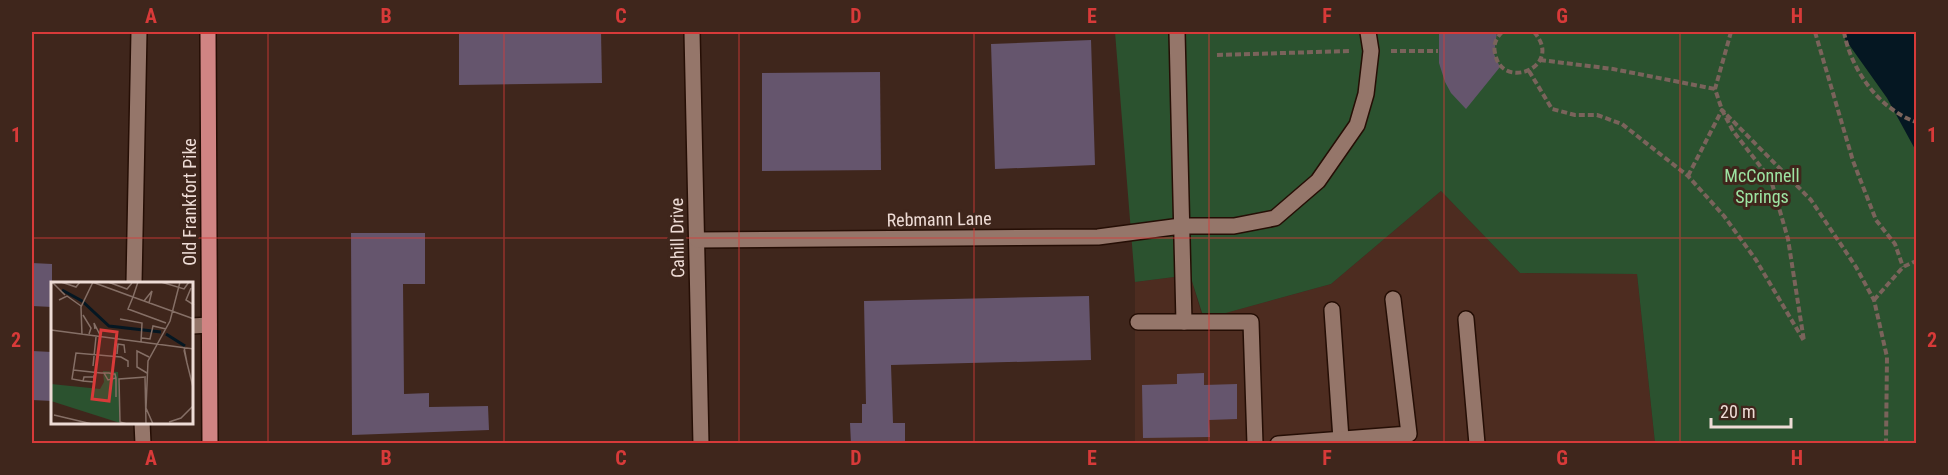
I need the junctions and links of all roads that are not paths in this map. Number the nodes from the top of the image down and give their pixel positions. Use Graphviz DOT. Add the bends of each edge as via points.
graph roads {
  1 [pos="139,32"];
  2 [pos="208,32"];
  3 [pos="692,32"];
  4 [pos="1177,32"];
  5 [pos="1368,32"];
  6 [pos="1181,226"];
  7 [pos="697,240"];
  8 [pos="134,282"];
  9 [pos="1393,298"];
  10 [pos="1332,310"];
  11 [pos="1466,319"];
  12 [pos="1138,322"];
  13 [pos="1184,322"];
  14 [pos="209,325"];
  15 [pos="194,326"];
  16 [pos="142,424"];
  17 [pos="1341,439"];
  18 [pos="142,444"];
  19 [pos="210,444"];
  20 [pos="701,444"];
  21 [pos="1255,444"];
  22 [pos="1278,444"];
  23 [pos="1477,444"];
  1 -- 8 [label="street"];
  2 -- 14 [label="main road, Old Frankfort Pike"];
  3 -- 7 [label="street, Cahill Drive"];
  4 -- 6 [label="street"];
  5 -- 6 [label="street, Rebmann Lane" via="1368,83 1357,125 1318,181 1275,218 1234,226"];
  6 -- 7 [label="street, Rebmann Lane" via="1098,237"];
  6 -- 13 [label="street"];
  7 -- 20 [label="street, Cahill Drive"];
  9 -- 17 [label="street" via="1409,434"];
  10 -- 17 [label="street"];
  11 -- 23 [label="street"];
  12 -- 13 [label="street"];
  13 -- 21 [label="street" via="1251,322"];
  14 -- 15 [label="street"];
  14 -- 19 [label="main road, Old Frankfort Pike"];
  16 -- 18 [label="street"];
  17 -- 22 [label="street"];
}
